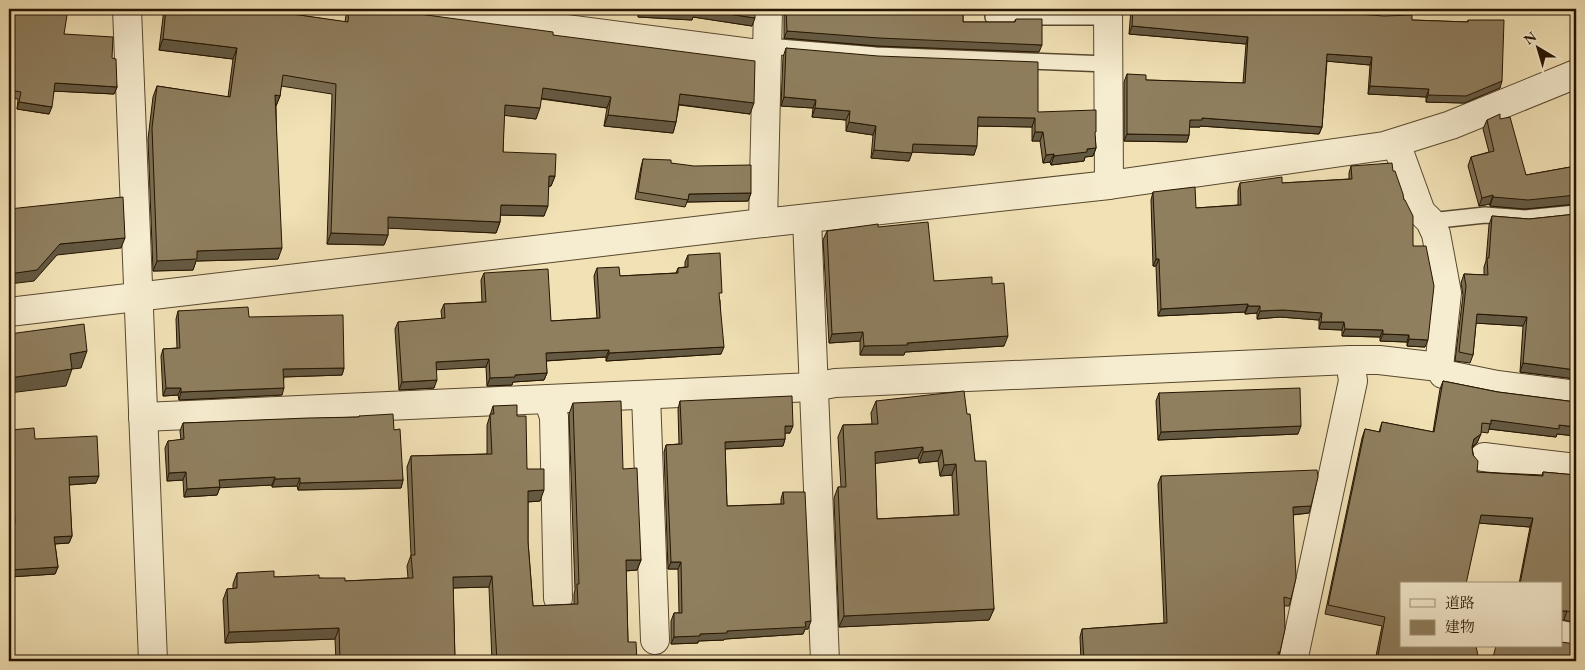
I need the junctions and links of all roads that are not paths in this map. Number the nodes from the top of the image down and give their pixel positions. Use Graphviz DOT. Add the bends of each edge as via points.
graph roads {
  1 [pos="126,9"];
  2 [pos="413,9"];
  3 [pos="768,9"];
  4 [pos="468,12"];
  5 [pos="1108,13"];
  6 [pos="993,17"];
  7 [pos="767,51"];
  8 [pos="1108,64"];
  9 [pos="1576,74"];
  10 [pos="1396,143"];
  11 [pos="1109,185"];
  12 [pos="1576,213"];
  13 [pos="807,218"];
  14 [pos="1430,221"];
  15 [pos="763,223"];
  16 [pos="139,298"];
  17 [pos="9,312"];
  18 [pos="1350,360"];
  19 [pos="1439,367"];
  20 [pos="813,387"];
  21 [pos="1576,394"];
  22 [pos="646,395"];
  23 [pos="548,399"];
  24 [pos="143,417"];
  25 [pos="1484,457"];
  26 [pos="1576,468"];
  27 [pos="558,598"];
  28 [pos="1562,635"];
  29 [pos="1576,638"];
  30 [pos="655,640"];
  31 [pos="153,661"];
  32 [pos="824,661"];
  33 [pos="1293,661"];
  1 -- 16 [label="street"];
  2 -- 4 [label="street"];
  3 -- 7 [label="street"];
  4 -- 7 [label="street"];
  5 -- 6 [label="lane"];
  5 -- 8 [label="street"];
  7 -- 8 [label="lane"];
  7 -- 15 [label="street"];
  8 -- 11 [label="street"];
  9 -- 10 [label="street" via="1451,125"];
  10 -- 11 [label="street"];
  10 -- 14 [label="street" via="1422,212"];
  11 -- 13 [label="street"];
  12 -- 14 [label="lane" via="1525,218 1485,215"];
  13 -- 15 [label="street"];
  13 -- 20 [label="street"];
  14 -- 19 [label="street" via="1436,234 1447,293"];
  15 -- 16 [label="street"];
  16 -- 17 [label="street"];
  16 -- 24 [label="street"];
  18 -- 19 [label="street"];
  18 -- 20 [label="street" via="835,383"];
  18 -- 33 [label="street" via="1353,381"];
  19 -- 21 [label="street" via="1443,374 1497,385"];
  20 -- 22 [label="street"];
  20 -- 32 [label="street"];
  22 -- 23 [label="street"];
  22 -- 30 [label="street"];
  23 -- 24 [label="street"];
  23 -- 27 [label="street" via="554,417"];
  24 -- 31 [label="street"];
  25 -- 26 [label="street"];
  28 -- 29 [label="street"];
}
